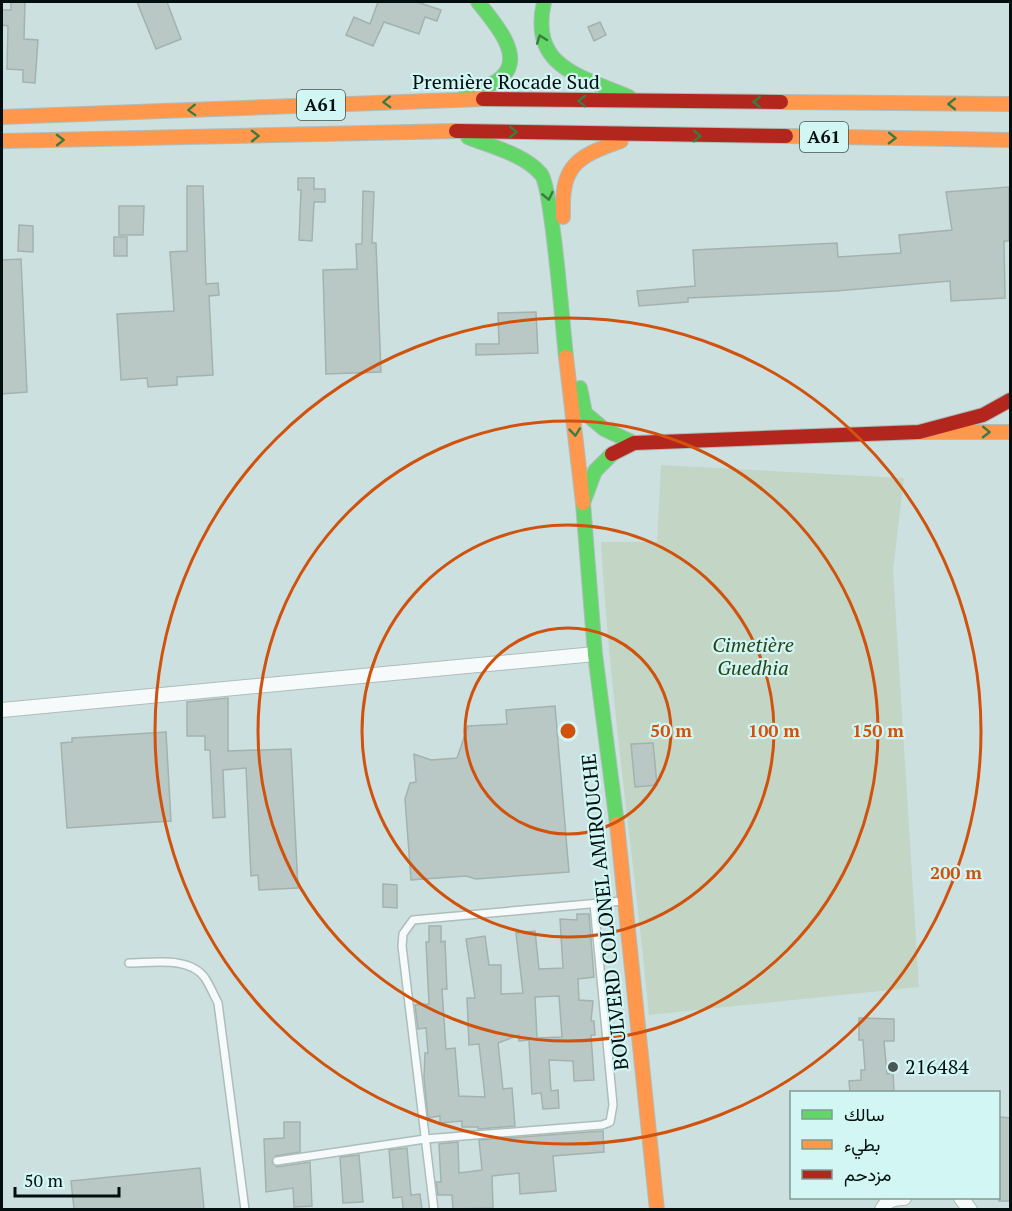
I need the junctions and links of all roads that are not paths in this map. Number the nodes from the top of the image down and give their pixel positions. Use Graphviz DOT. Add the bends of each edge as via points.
graph roads {
  1 [pos="478,2"];
  2 [pos="544,2"];
  3 [pos="459,99"];
  4 [pos="641,102"];
  5 [pos="1011,104"];
  6 [pos="2,117"];
  7 [pos="454,131"];
  8 [pos="638,135"];
  9 [pos="1011,140"];
  10 [pos="2,141"];
  11 [pos="1011,400"];
  12 [pos="919,432"];
  13 [pos="1011,432"];
  14 [pos="634,443"];
  15 [pos="583,504"];
  16 [pos="595,654"];
  17 [pos="2,710"];
  18 [pos="624,901"];
  19 [pos="594,904"];
  20 [pos="129,963"];
  21 [pos="425,1139"];
  22 [pos="277,1161"];
  23 [pos="245,1209"];
  24 [pos="434,1209"];
  25 [pos="657,1209"];
  1 -- 3 [label="main road" via="504,37 512,57 503,77"];
  4 -- 2 [label="main road, one-way" via="554,59 537,31"];
  4 -- 3 [label="main road, Première Rocade Sud / A61, one-way"];
  3 -- 6 [label="main road, Première Rocade Sud / A61, one-way"];
  5 -- 4 [label="main road, Première Rocade Sud / A61, one-way"];
  7 -- 8 [label="main road, A61, one-way"];
  10 -- 7 [label="main road, A61, one-way"];
  7 -- 15 [label="main road, BOULVERD COLONEL AMIROUCHE, one-way" via="525,160 543,177"];
  8 -- 9 [label="main road, A61, one-way"];
  8 -- 14 [label="main road" via="585,153 566,171 561,194 578,379 585,413 604,429"];
  11 -- 12 [label="main road" via="983,416"];
  12 -- 13 [label="main road, one-way"];
  12 -- 14 [label="main road"];
  14 -- 15 [label="main road" via="607,457 595,471"];
  15 -- 16 [label="main road, BOULVERD COLONEL AMIROUCHE"];
  16 -- 17 [label="street"];
  16 -- 18 [label="main road, BOULVERD COLONEL AMIROUCHE"];
  18 -- 19 [label="lane"];
  18 -- 25 [label="main road, BOULVERD COLONEL AMIROUCHE"];
  19 -- 21 [label="lane" via="613,1105 610,1122"];
  19 -- 21 [label="lane" via="413,920 406,927 402,946"];
  20 -- 23 [label="lane" via="177,963 192,968 204,976 218,1003"];
  21 -- 22 [label="lane"];
  21 -- 24 [label="lane"];
}
